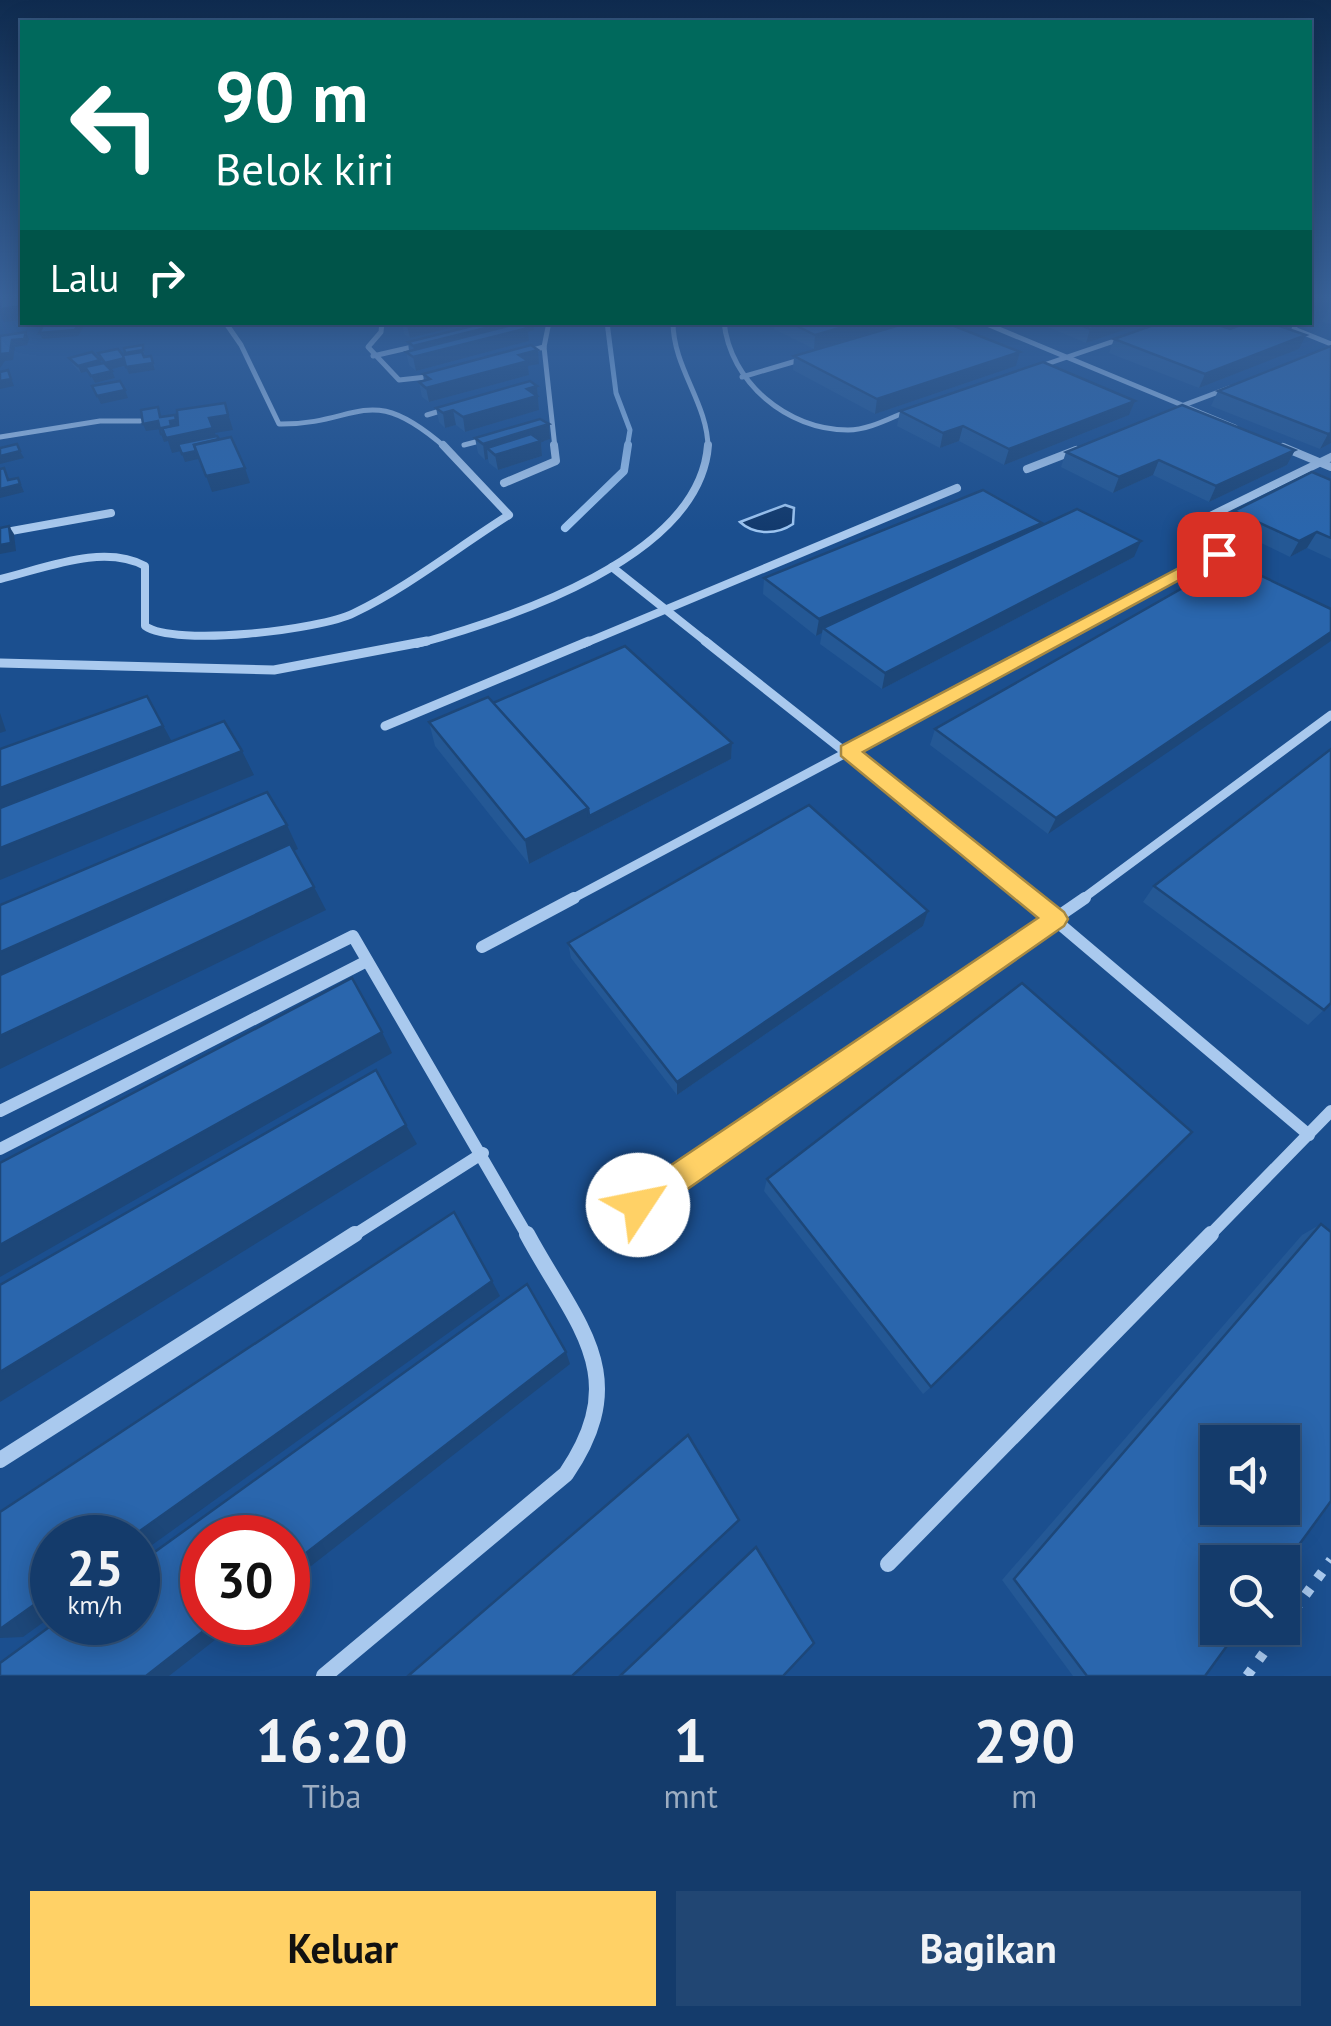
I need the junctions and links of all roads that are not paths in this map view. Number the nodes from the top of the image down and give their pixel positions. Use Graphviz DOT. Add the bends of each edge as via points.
graph roads {
  1 [pos="253,375"];
  2 [pos="394,375"];
  3 [pos="437,375"];
  4 [pos="546,375"];
  5 [pos="686,375"];
  6 [pos="748,375"];
  7 [pos="1111,375"];
  8 [pos="742,377"];
  9 [pos="547,381"];
  10 [pos="1236,385"];
  11 [pos="530,386"];
  12 [pos="461,405"];
  13 [pos="1184,405"];
  14 [pos="926,406"];
  15 [pos="1167,412"];
  16 [pos="427,415"];
  17 [pos="552,419"];
  18 [pos="140,421"];
  19 [pos="535,424"];
  20 [pos="1252,434"];
  21 [pos="499,435"];
  22 [pos="0,437"];
  23 [pos="1269,441"];
  24 [pos="464,446"];
  25 [pos="1080,448"];
  26 [pos="1331,456"];
  27 [pos="1320,462"];
  28 [pos="1331,467"];
  29 [pos="1027,469"];
  30 [pos="504,483"];
  31 [pos="957,488"];
  32 [pos="112,513"];
  33 [pos="1200,521"];
  34 [pos="0,534"];
  35 [pos="1219,554"];
  36 [pos="612,567"];
  37 [pos="0,579"];
  38 [pos="668,610"];
  39 [pos="0,663"];
  40 [pos="1331,715"];
  41 [pos="385,726"];
  42 [pos="848,751"];
  43 [pos="1056,919"];
  44 [pos="482,947"];
  45 [pos="367,961"];
  46 [pos="0,1110"];
  47 [pos="1331,1111"];
  48 [pos="1309,1134"];
  49 [pos="0,1150"];
  50 [pos="483,1154"];
  51 [pos="638,1205"];
  52 [pos="0,1460"];
  53 [pos="888,1564"];
  54 [pos="324,1676"];
  1 -- 37 [label="street" via="262,404 279,424 364,408 400,414 434,438 509,515 351,615 230,636 179,638 145,626 145,566 138,558 109,556"];
  2 -- 3 [label="street" via="410,382"];
  4 -- 9 [label="street"];
  5 -- 36 [label="street" via="709,432 706,462 685,504"];
  6 -- 8 [label="street"];
  7 -- 13 [label="street"];
  8 -- 14 [label="street" via="795,416 832,429 855,430"];
  9 -- 11 [label="street"];
  9 -- 17 [label="street"];
  10 -- 13 [label="street"];
  12 -- 16 [label="street"];
  13 -- 15 [label="street"];
  13 -- 20 [label="street"];
  17 -- 19 [label="street"];
  17 -- 30 [label="street" via="556,461"];
  18 -- 22 [label="street"];
  21 -- 24 [label="street"];
  23 -- 27 [label="street"];
  25 -- 29 [label="street"];
  26 -- 27 [label="street"];
  27 -- 28 [label="street"];
  27 -- 33 [label="street"];
  31 -- 38 [label="street"];
  32 -- 34 [label="street"];
  35 -- 42 [label="street"];
  36 -- 38 [label="street"];
  36 -- 39 [label="street" via="540,604 396,652 349,660 240,671"];
  38 -- 41 [label="street"];
  38 -- 42 [label="street"];
  40 -- 43 [label="street"];
  42 -- 43 [label="street"];
  42 -- 44 [label="street"];
  43 -- 48 [label="street"];
  43 -- 51 [label="street"];
  45 -- 46 [label="street" via="353,936"];
  45 -- 49 [label="street"];
  45 -- 50 [label="street"];
  47 -- 48 [label="street"];
  48 -- 53 [label="street"];
  50 -- 52 [label="street"];
  50 -- 54 [label="street" via="597,1363 600,1412 590,1441 566,1474"];
}
